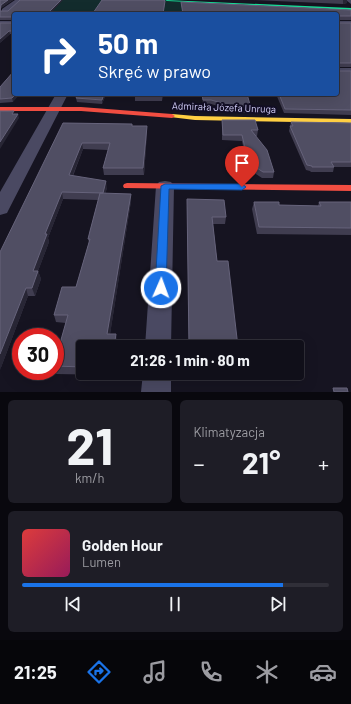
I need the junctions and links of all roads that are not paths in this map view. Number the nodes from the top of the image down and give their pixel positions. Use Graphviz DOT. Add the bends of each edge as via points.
graph roads {
  1 [pos="20,0"];
  2 [pos="167,0"];
  3 [pos="349,0"];
  4 [pos="351,2"];
  5 [pos="351,9"];
  6 [pos="5,11"];
  7 [pos="0,23"];
  8 [pos="12,23"];
  9 [pos="339,23"];
  10 [pos="351,23"];
  11 [pos="339,70"];
  12 [pos="351,71"];
  13 [pos="61,96"];
  14 [pos="0,109"];
  15 [pos="54,109"];
  16 [pos="351,121"];
  17 [pos="127,186"];
  18 [pos="165,186"];
  19 [pos="351,188"];
  20 [pos="0,209"];
  21 [pos="158,340"];
  22 [pos="157,380"];
  23 [pos="156,392"];
  1 -- 6 [label="street"];
  2 -- 5 [label="street"];
  3 -- 4 [label="street"];
  7 -- 8 [label="street"];
  9 -- 10 [label="street"];
  11 -- 12 [label="street"];
  13 -- 15 [label="street"];
  14 -- 15 [label="street, Admirała Józefa Unruga"];
  15 -- 16 [label="street, Admirała Józefa Unruga" via="120,111 195,118"];
  15 -- 20 [label="street"];
  17 -- 18 [label="street"];
  18 -- 19 [label="street"];
  18 -- 21 [label="street"];
  22 -- 23 [label="street"];
}
